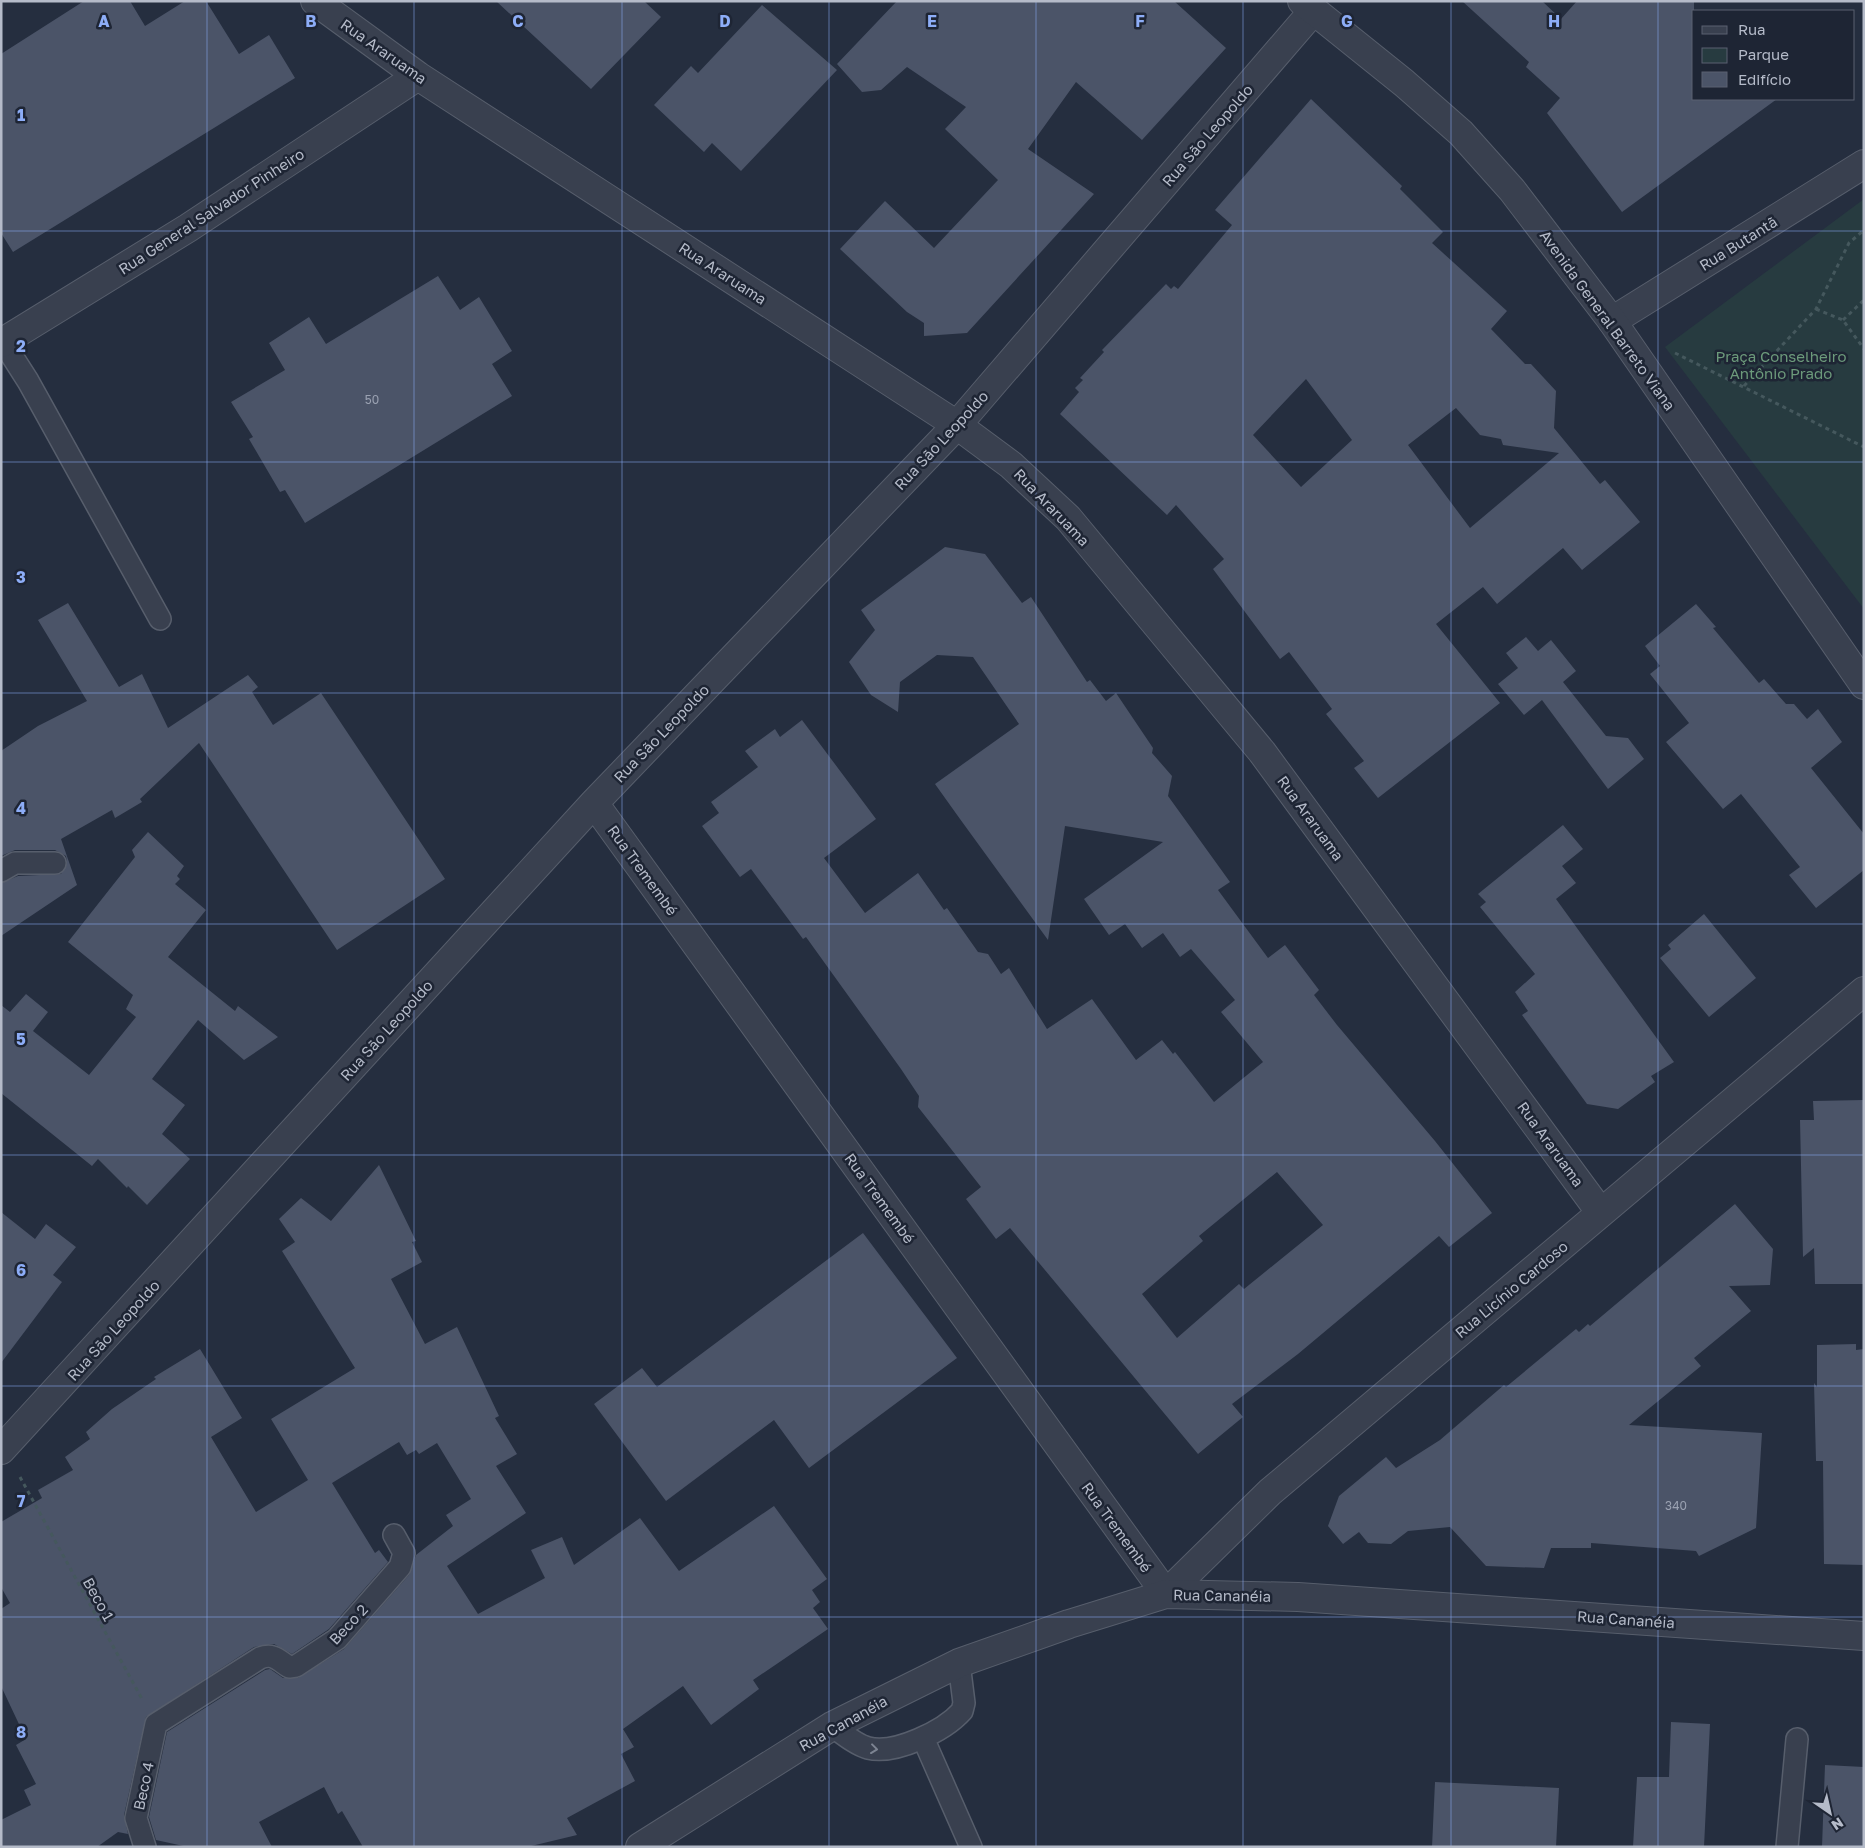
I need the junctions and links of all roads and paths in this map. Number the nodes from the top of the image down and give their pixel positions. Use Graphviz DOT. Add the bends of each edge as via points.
graph roads {
  1 [pos="315,1"];
  2 [pos="1308,5"];
  3 [pos="418,76"];
  4 [pos="1864,164"];
  5 [pos="1864,230"];
  6 [pos="1864,300"];
  7 [pos="1816,309"];
  8 [pos="1843,320"];
  9 [pos="1612,321"];
  10 [pos="2,343"];
  11 [pos="1864,350"];
  12 [pos="1674,352"];
  13 [pos="1744,387"];
  14 [pos="957,426"];
  15 [pos="1864,447"];
  16 [pos="160,618"];
  17 [pos="1864,685"];
  18 [pos="594,803"];
  19 [pos="55,862"];
  20 [pos="1,871"];
  21 [pos="1864,991"];
  22 [pos="1601,1213"];
  23 [pos="3,1444"];
  24 [pos="22,1484"];
  25 [pos="394,1535"];
  26 [pos="1166,1594"];
  27 [pos="1864,1636"];
  28 [pos="959,1663"];
  29 [pos="156,1724"];
  30 [pos="832,1726"];
  31 [pos="923,1738"];
  32 [pos="1797,1739"];
  33 [pos="145,1847"];
  34 [pos="640,1847"];
  35 [pos="971,1847"];
  36 [pos="1787,1847"];
  1 -- 3 [label="street, Rua Araruama"];
  2 -- 9 [label="street, Avenida General Barreto Viana" via="1461,133 1512,190"];
  2 -- 14 [label="street, Rua São Leopoldo"];
  3 -- 10 [label="street, Rua General Salvador Pinheiro" via="188,228"];
  3 -- 14 [label="street, Rua Araruama"];
  4 -- 9 [label="street, Rua Butantã"];
  5 -- 7 [label="path" via="1850,243"];
  6 -- 8 [label="path"];
  7 -- 8 [label="path"];
  7 -- 13 [label="path"];
  8 -- 11 [label="path"];
  9 -- 17 [label="street, Avenida General Barreto Viana"];
  10 -- 16 [label="lane" via="28,381"];
  12 -- 13 [label="path"];
  13 -- 15 [label="path"];
  14 -- 18 [label="street, Rua São Leopoldo"];
  14 -- 22 [label="street, Rua Araruama" via="1011,465 1068,518 1262,752"];
  18 -- 23 [label="street, Rua São Leopoldo"];
  18 -- 26 [label="street, Rua Tremembé"];
  19 -- 20 [label="lane" via="15,863"];
  21 -- 22 [label="street, Rua Licínio Cardoso"];
  22 -- 26 [label="street, Rua Licínio Cardoso" via="1270,1492"];
  24 -- 29 [label="path, Beco 1"];
  25 -- 29 [label="lane, Beco 2" via="404,1553 400,1566 337,1640 296,1666 289,1667 268,1655 260,1658"];
  26 -- 27 [label="street, Rua Cananéia" via="1298,1597"];
  26 -- 28 [label="street, Rua Cananéia"];
  28 -- 30 [label="street, Rua Cananéia"];
  28 -- 31 [label="lane" via="962,1711"];
  29 -- 33 [label="lane, Beco 4" via="136,1818"];
  30 -- 31 [label="lane, one-way" via="866,1748 882,1750"];
  30 -- 34 [label="street, Rua Cananéia"];
  31 -- 35 [label="lane"];
  32 -- 36 [label="lane"];
}
